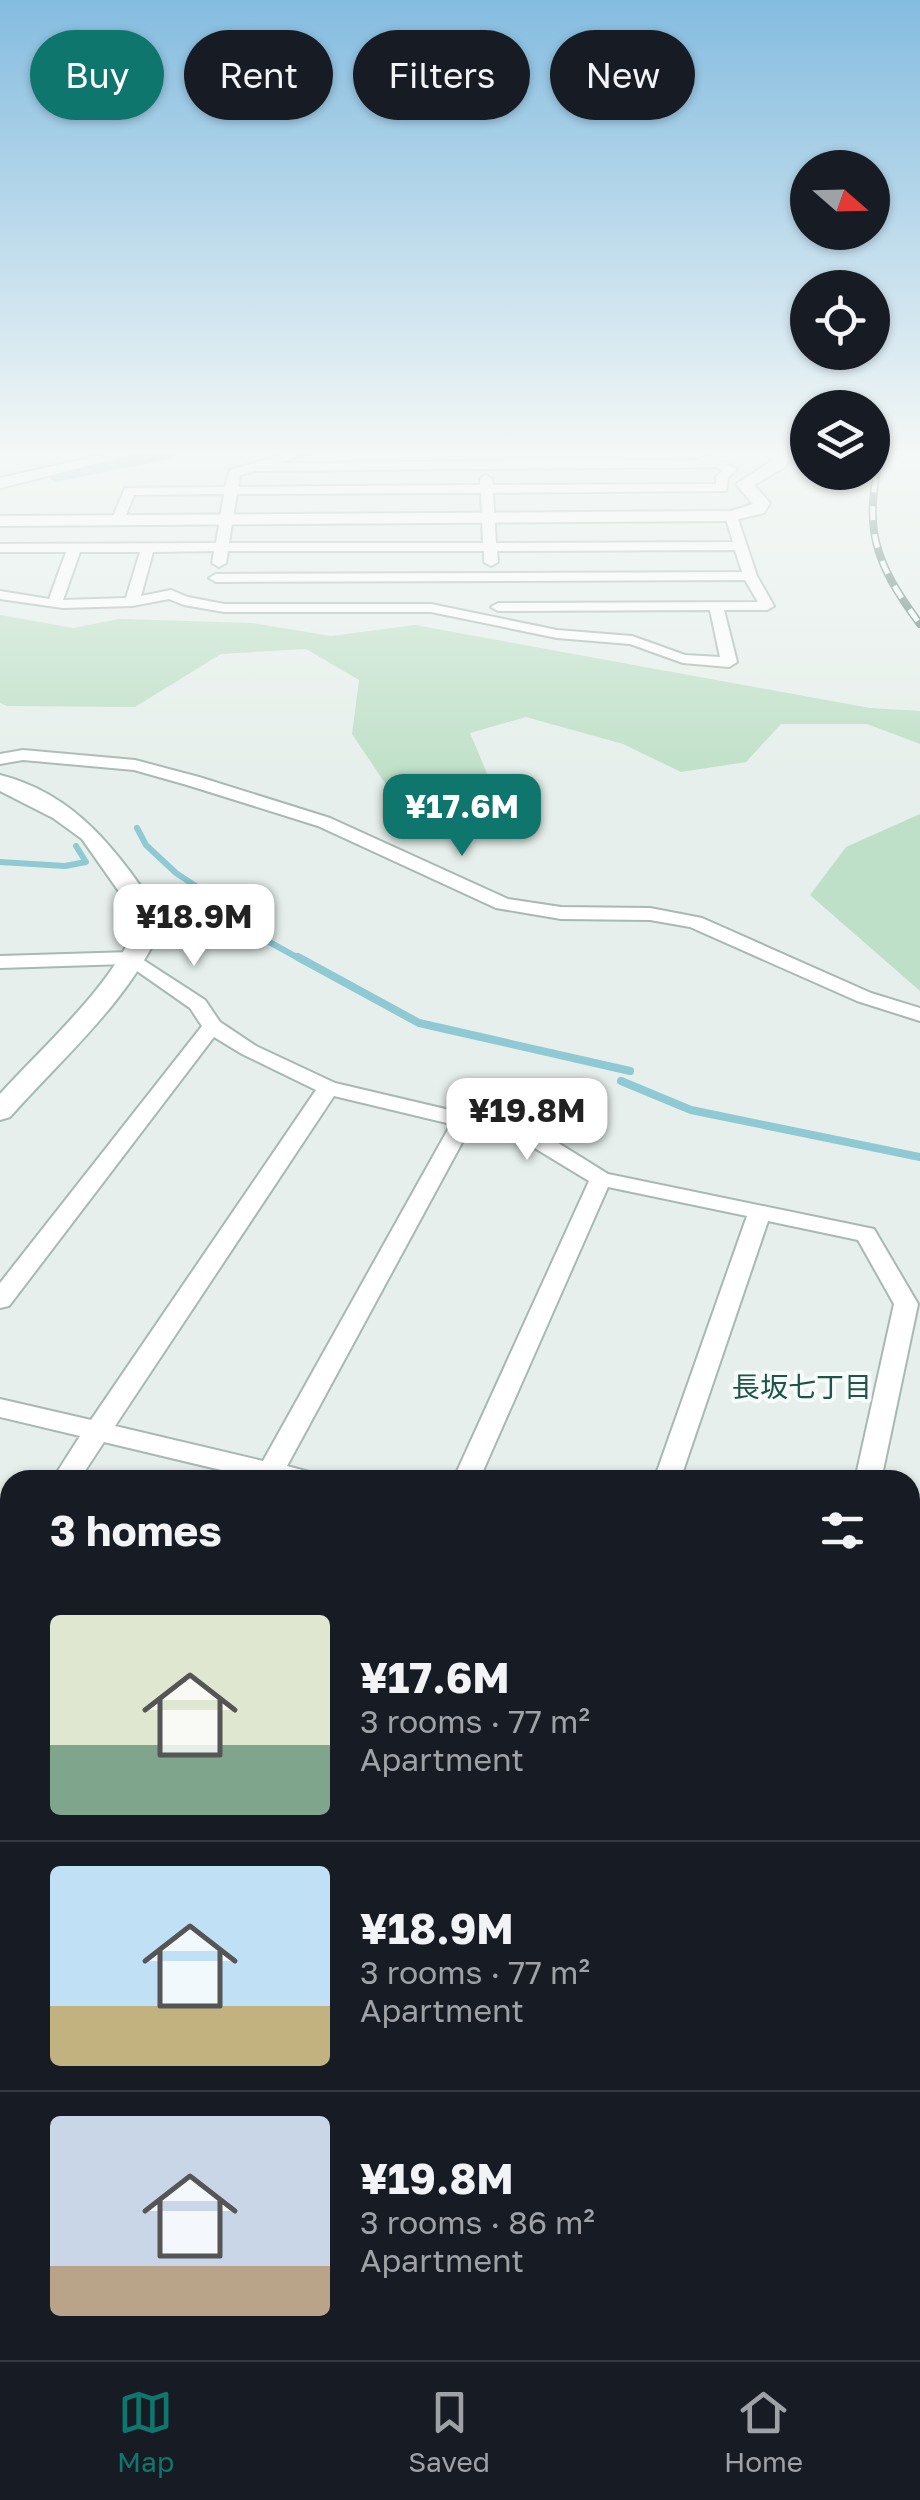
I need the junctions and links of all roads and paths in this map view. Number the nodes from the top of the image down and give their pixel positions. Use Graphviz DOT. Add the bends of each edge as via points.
graph roads {
  1 [pos="70,561"];
  2 [pos="144,561"];
  3 [pos="219,561"];
  4 [pos="490,561"];
  5 [pos="744,561"];
  6 [pos="491,576"];
  7 [pos="750,576"];
  8 [pos="216,578"];
  9 [pos="0,596"];
  10 [pos="55,601"];
  11 [pos="132,602"];
  12 [pos="211,606"];
  13 [pos="716,607"];
  14 [pos="497,614"];
  15 [pos="0,758"];
  16 [pos="0,782"];
  17 [pos="131,958"];
  18 [pos="0,962"];
  19 [pos="920,1015"];
  20 [pos="212,1026"];
  21 [pos="328,1088"];
  22 [pos="0,1111"];
  23 [pos="463,1122"];
  24 [pos="601,1179"];
  25 [pos="760,1211"];
  26 [pos="0,1300"];
  27 [pos="913,1304"];
  28 [pos="0,1408"];
  29 [pos="96,1432"];
  30 [pos="71,1470"];
  31 [pos="261,1470"];
  32 [pos="271,1470"];
  33 [pos="470,1470"];
  34 [pos="670,1470"];
  35 [pos="871,1470"];
  1 -- 10 [label="street"];
  2 -- 11 [label="street"];
  3 -- 8 [label="street"];
  4 -- 6 [label="street"];
  5 -- 7 [label="street"];
  6 -- 7 [label="street"];
  6 -- 8 [label="street"];
  6 -- 14 [label="street"];
  7 -- 13 [label="street" via="766,606"];
  8 -- 12 [label="street"];
  9 -- 10 [label="street"];
  10 -- 11 [label="street"];
  11 -- 12 [label="street" via="171,594"];
  12 -- 14 [label="street" via="415,606"];
  13 -- 14 [label="street"];
  13 -- 14 [label="street" via="728,662 683,659 632,640 558,634"];
  15 -- 19 [label="street" via="88,760 193,781 324,822 503,904 695,922 864,998"];
  16 -- 17 [label="street" via="61,813 101,846 152,920"];
  17 -- 18 [label="street"];
  17 -- 20 [label="street" via="198,1004"];
  17 -- 22 [label="street"];
  20 -- 21 [label="street"];
  20 -- 26 [label="street"];
  21 -- 23 [label="street"];
  21 -- 29 [label="street"];
  23 -- 24 [label="street" via="532,1136"];
  23 -- 32 [label="street"];
  24 -- 25 [label="street"];
  24 -- 33 [label="street"];
  25 -- 27 [label="street" via="866,1234"];
  25 -- 34 [label="street"];
  27 -- 35 [label="street"];
  28 -- 29 [label="street"];
  29 -- 30 [label="street"];
  29 -- 31 [label="street"];
}
